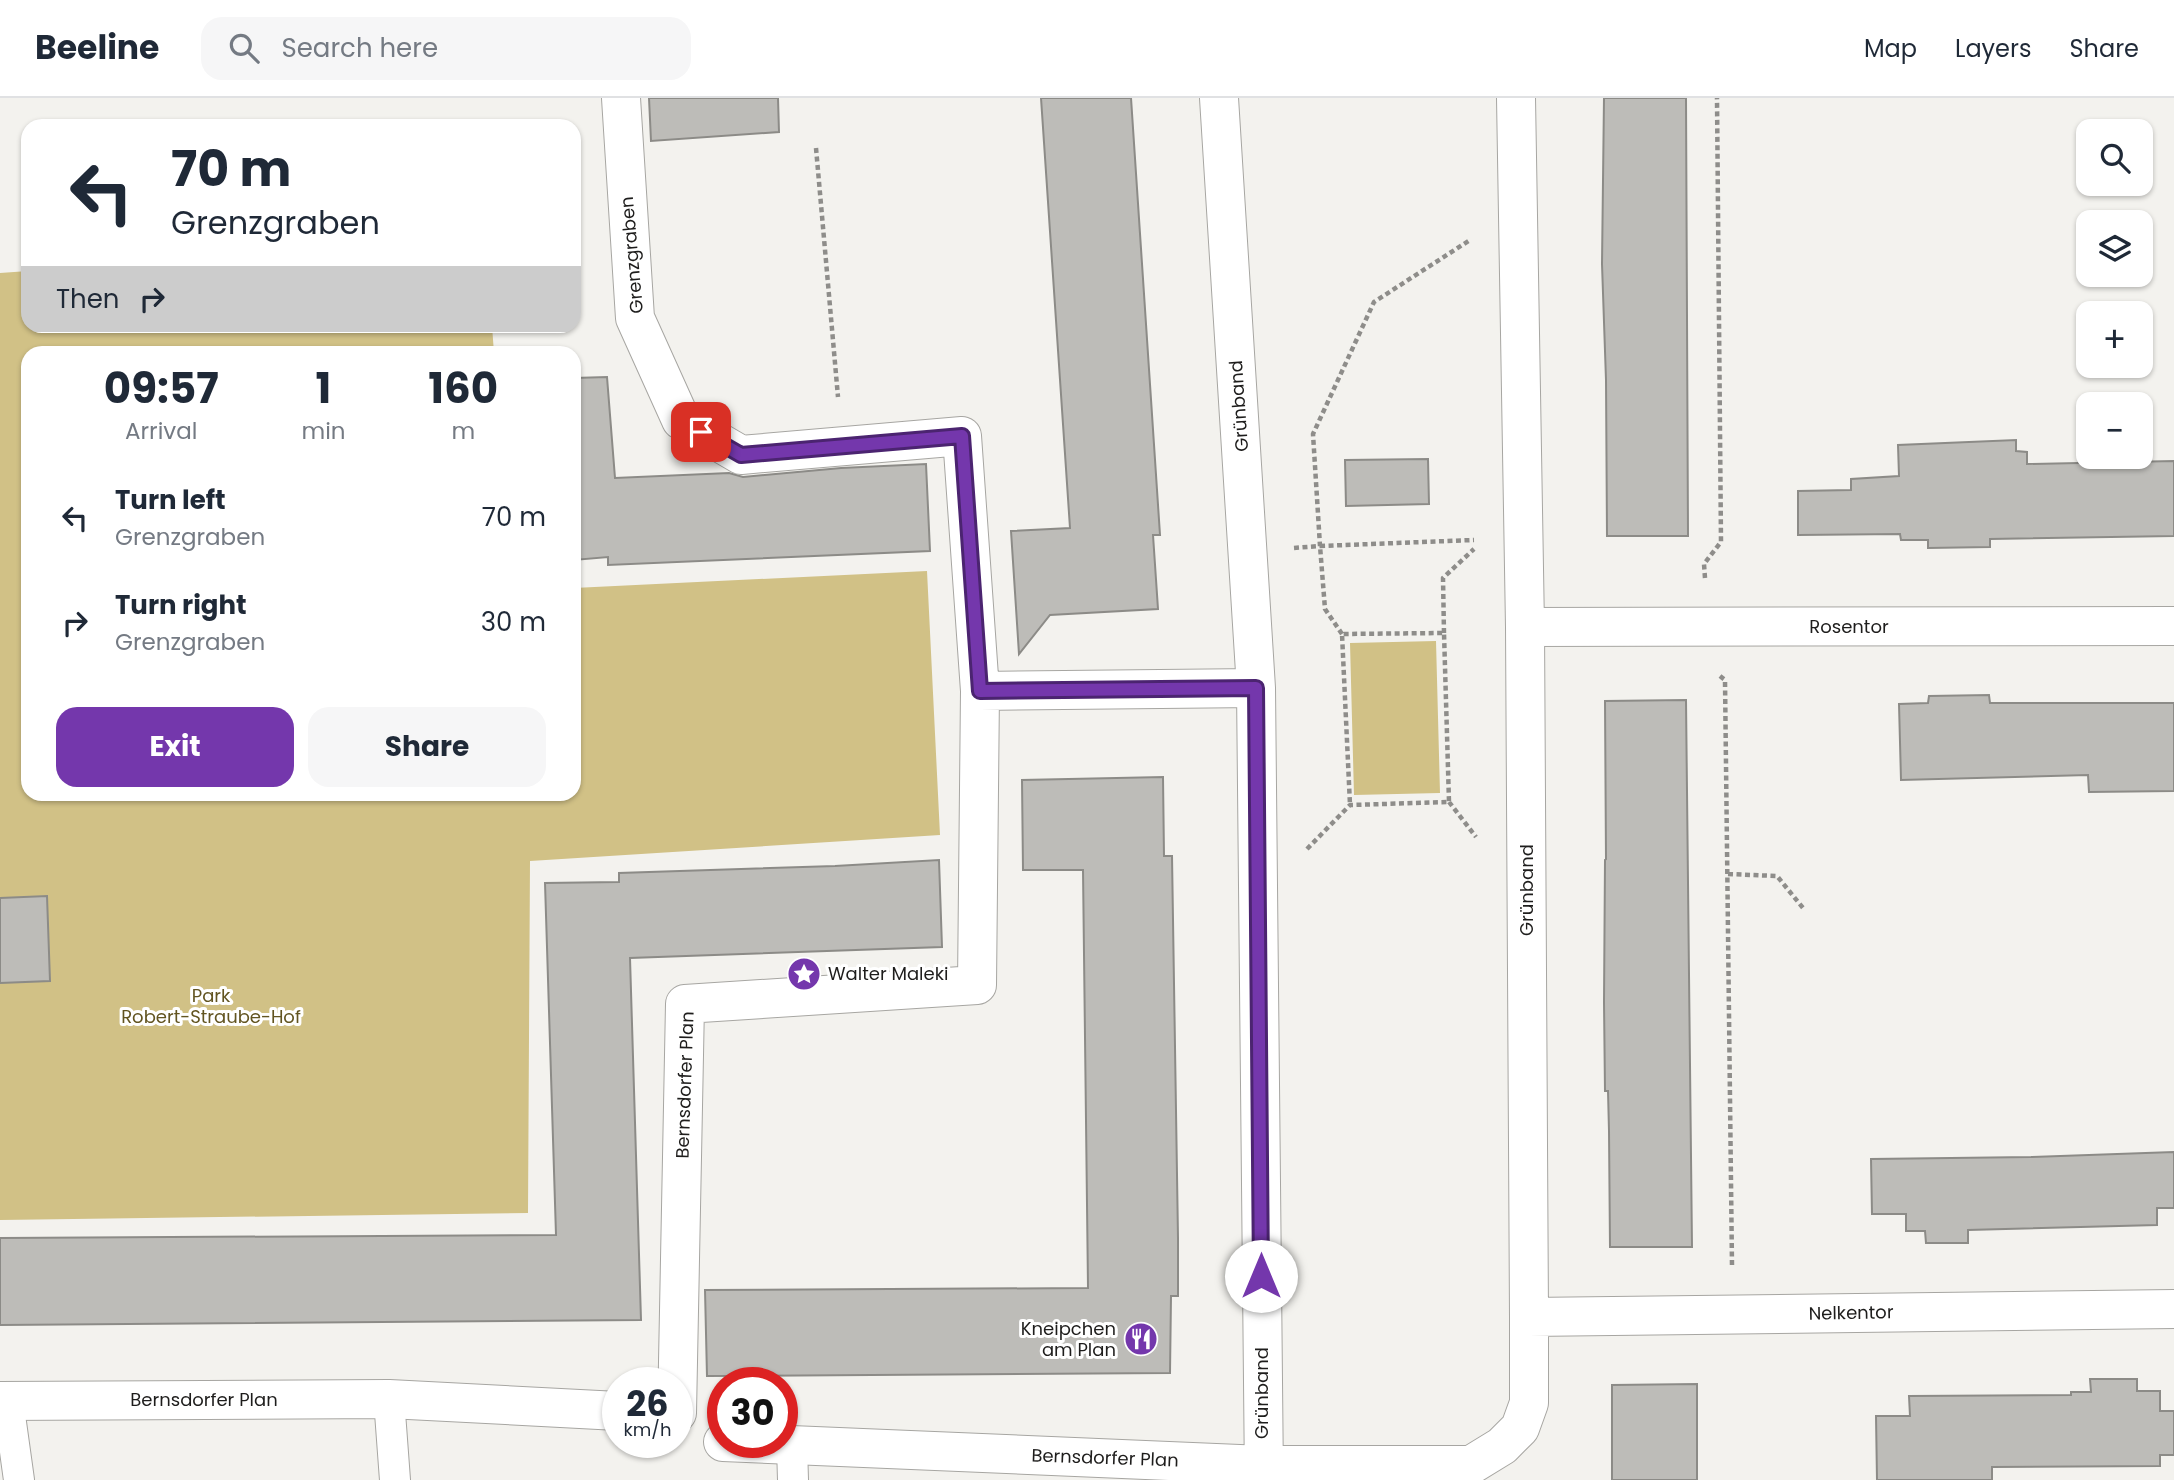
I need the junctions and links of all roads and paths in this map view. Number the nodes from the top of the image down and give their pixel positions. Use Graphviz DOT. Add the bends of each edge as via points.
graph roads {
  1 [pos="621,98"];
  2 [pos="1219,98"];
  3 [pos="1516,98"];
  4 [pos="1717,98"];
  5 [pos="816,148"];
  6 [pos="1518,208"];
  7 [pos="843,447"];
  8 [pos="1320,546"];
  9 [pos="2174,626"];
  10 [pos="1525,627"];
  11 [pos="1706,627"];
  12 [pos="1444,633"];
  13 [pos="1342,634"];
  14 [pos="1256,688"];
  15 [pos="980,691"];
  16 [pos="1350,805"];
  17 [pos="1728,874"];
  18 [pos="1258,899"];
  19 [pos="1803,908"];
  20 [pos="2174,1309"];
  21 [pos="1732,1314"];
  22 [pos="1529,1317"];
  23 [pos="678,1367"];
  24 [pos="389,1399"];
  25 [pos="4,1401"];
  26 [pos="602,1410"];
  27 [pos="792,1463"];
  28 [pos="1263,1472"];
  29 [pos="19,1480"];
  30 [pos="395,1480"];
  1 -- 7 [label="street, Grenzgraben" via="635,318 681,420 741,455"];
  2 -- 14 [label="street, Grünband"];
  3 -- 6 [label="street, Grünband"];
  4 -- 11 [label="path" via="1721,542 1704,564"];
  5 -- 7 [label="path"];
  6 -- 8 [label="path" via="1374,302 1313,434"];
  6 -- 10 [label="street, Grünband"];
  7 -- 15 [label="street, Grenzgraben" via="962,436"];
  8 -- 12 [label="path" via="1483,540 1443,578"];
  8 -- 13 [label="path" via="1325,609"];
  9 -- 11 [label="street, Rosentor"];
  10 -- 11 [label="street, Rosentor"];
  10 -- 22 [label="street, Grünband"];
  11 -- 17 [label="path" via="1708,665 1726,680"];
  12 -- 13 [label="path"];
  12 -- 16 [label="path" via="1449,802"];
  13 -- 16 [label="path"];
  14 -- 15 [label="street"];
  14 -- 18 [label="street, Grünband"];
  15 -- 23 [label="street, Bernsdorfer Plan" via="977,985 685,1004"];
  16 -- 18 [label="path"];
  17 -- 19 [label="path" via="1777,876"];
  17 -- 21 [label="path"];
  18 -- 28 [label="street, Grünband"];
  20 -- 21 [label="street, Nelkentor"];
  21 -- 22 [label="street, Nelkentor"];
  22 -- 28 [label="street, Grünband" via="1529,1403 1520,1428 1502,1446 1471,1465"];
  24 -- 25 [label="street, Bernsdorfer Plan"];
  24 -- 26 [label="street, Bernsdorfer Plan"];
  24 -- 30 [label="lane"];
  25 -- 29 [label="lane"];
  27 -- 28 [label="street, Bernsdorfer Plan"];
}
